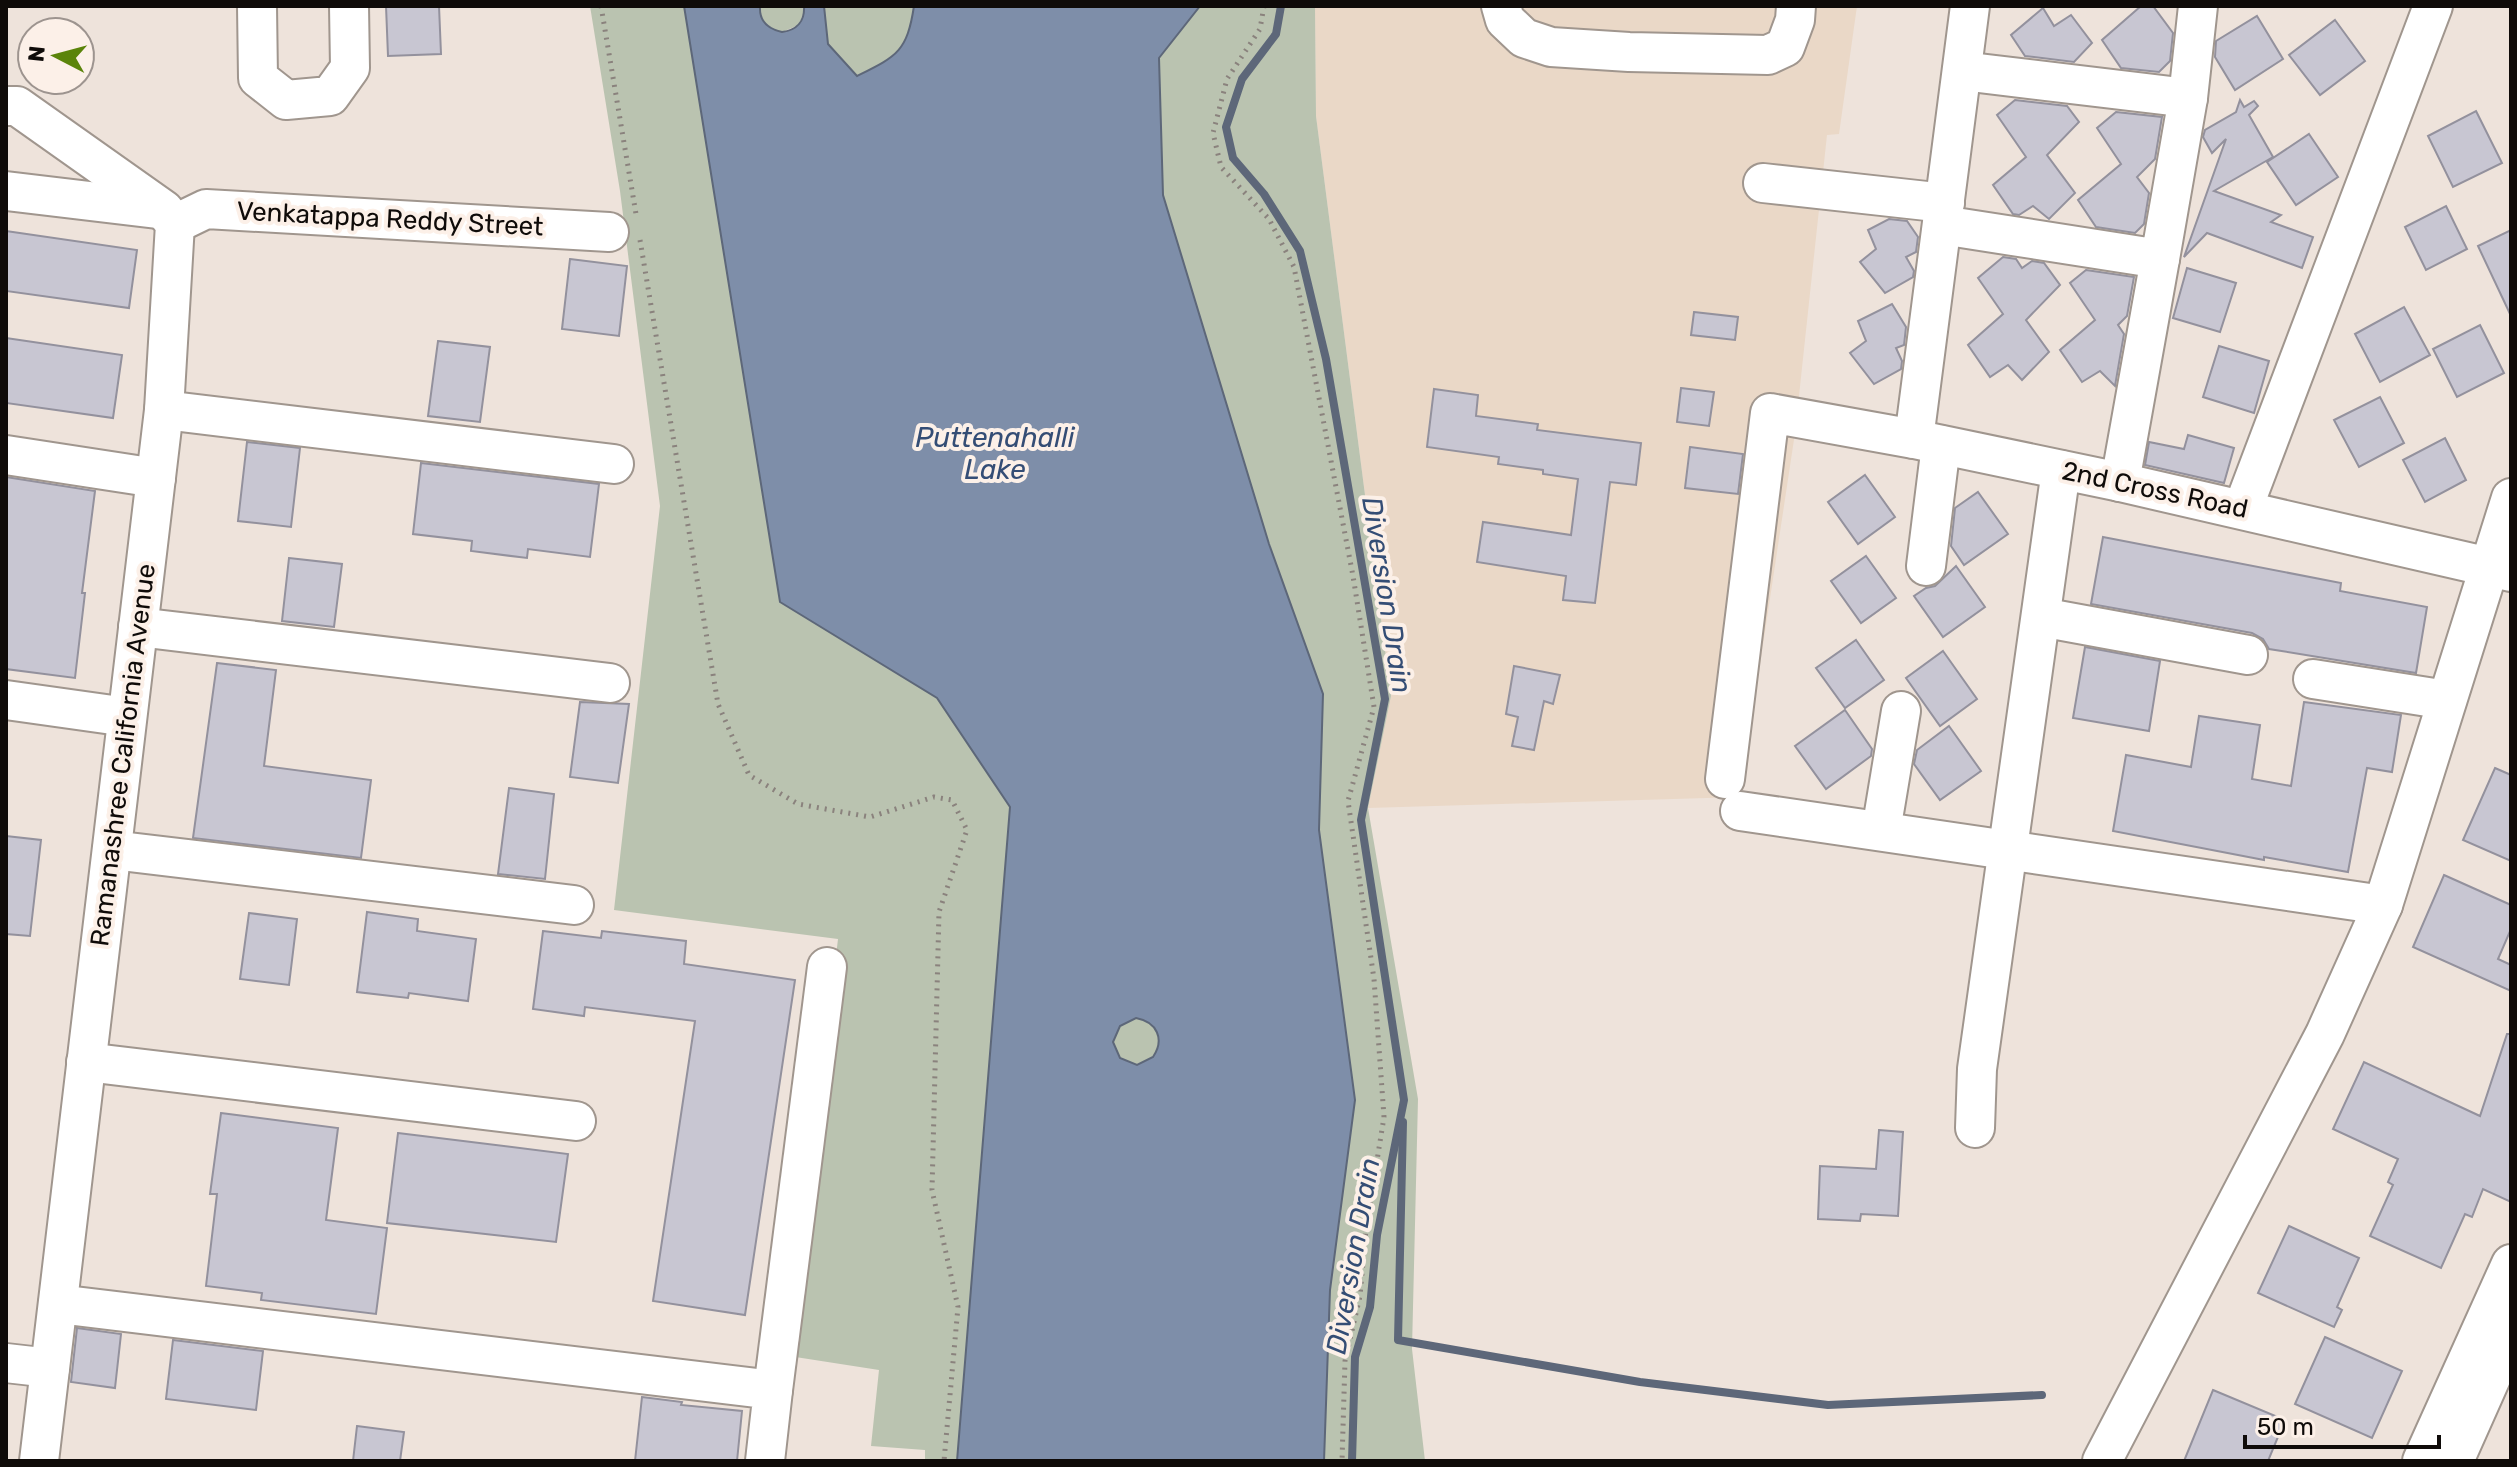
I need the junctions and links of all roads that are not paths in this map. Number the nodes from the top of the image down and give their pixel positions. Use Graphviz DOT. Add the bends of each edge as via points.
graph roads {
  1 [pos="257,6"];
  2 [pos="349,6"];
  3 [pos="1501,6"];
  4 [pos="1796,6"];
  5 [pos="1970,6"];
  6 [pos="2198,6"];
  7 [pos="2433,6"];
  8 [pos="1962,71"];
  9 [pos="2188,98"];
  10 [pos="6,106"];
  11 [pos="1763,183"];
  12 [pos="6,191"];
  13 [pos="1943,214"];
  14 [pos="169,217"];
  15 [pos="609,232"];
  16 [pos="2160,259"];
  17 [pos="164,410"];
  18 [pos="1928,442"];
  19 [pos="6,455"];
  20 [pos="614,464"];
  21 [pos="2061,470"];
  22 [pos="156,478"];
  23 [pos="2120,482"];
  24 [pos="2511,498"];
  25 [pos="2243,508"];
  26 [pos="1926,566"];
  27 [pos="2500,569"];
  28 [pos="2041,617"];
  29 [pos="138,627"];
  30 [pos="2248,655"];
  31 [pos="2313,679"];
  32 [pos="610,683"];
  33 [pos="6,700"];
  34 [pos="2447,700"];
  35 [pos="1901,711"];
  36 [pos="127,717"];
  37 [pos="1881,831"];
  38 [pos="2009,849"];
  39 [pos="112,850"];
  40 [pos="574,905"];
  41 [pos="2383,905"];
  42 [pos="827,967"];
  43 [pos="86,1062"];
  44 [pos="576,1121"];
  45 [pos="1975,1128"];
  46 [pos="2511,1264"];
  47 [pos="58,1304"];
  48 [pos="2511,1333"];
  49 [pos="6,1363"];
  50 [pos="50,1368"];
  51 [pos="773,1390"];
  52 [pos="2484,1393"];
  53 [pos="39,1461"];
  54 [pos="765,1461"];
  55 [pos="2102,1461"];
  56 [pos="2422,1461"];
  57 [pos="2454,1461"];
  1 -- 2 [label="street" via="258,78 286,100 330,96 350,68"];
  3 -- 4 [label="street" via="1505,20 1524,38 1551,47 1768,55 1785,47"];
  5 -- 8 [label="street"];
  6 -- 9 [label="street"];
  7 -- 25 [label="street"];
  8 -- 9 [label="street"];
  8 -- 13 [label="street"];
  9 -- 16 [label="street"];
  10 -- 14 [label="street" via="17,106"];
  11 -- 13 [label="street"];
  12 -- 14 [label="street"];
  13 -- 16 [label="street"];
  13 -- 18 [label="street"];
  14 -- 15 [label="street, Venkatappa Reddy Street" via="206,209"];
  14 -- 17 [label="street, Ramanashree California Avenue"];
  16 -- 23 [label="street"];
  17 -- 20 [label="street"];
  17 -- 22 [label="street, Ramanashree California Avenue"];
  18 -- 21 [label="street, 2nd Cross Road"];
  18 -- 26 [label="street"];
  18 -- 37 [label="street, 2nd Cross Road" via="1770,413 1733,795"];
  19 -- 22 [label="street"];
  21 -- 23 [label="street, 2nd Cross Road"];
  21 -- 28 [label="street"];
  22 -- 29 [label="street, Ramanashree California Avenue"];
  23 -- 25 [label="street, 2nd Cross Road"];
  24 -- 27 [label="street"];
  25 -- 27 [label="street, 2nd Cross Road"];
  27 -- 34 [label="street"];
  28 -- 30 [label="street"];
  28 -- 38 [label="street"];
  29 -- 32 [label="street"];
  29 -- 36 [label="street, Ramanashree California Avenue"];
  31 -- 34 [label="street"];
  33 -- 36 [label="street"];
  34 -- 41 [label="street"];
  35 -- 37 [label="street"];
  36 -- 39 [label="street, Ramanashree California Avenue"];
  37 -- 38 [label="street"];
  38 -- 41 [label="street"];
  38 -- 45 [label="street" via="1977,1069"];
  39 -- 40 [label="street"];
  39 -- 43 [label="street, Ramanashree California Avenue"];
  41 -- 55 [label="street" via="2325,1034"];
  42 -- 51 [label="street"];
  43 -- 44 [label="street"];
  43 -- 47 [label="street, Ramanashree California Avenue"];
  46 -- 52 [label="street"];
  47 -- 50 [label="street, Ramanashree California Avenue"];
  47 -- 51 [label="street"];
  48 -- 52 [label="street"];
  49 -- 50 [label="street"];
  50 -- 53 [label="street, Ramanashree California Avenue"];
  51 -- 54 [label="street"];
  52 -- 56 [label="street"];
  52 -- 57 [label="street"];
}
